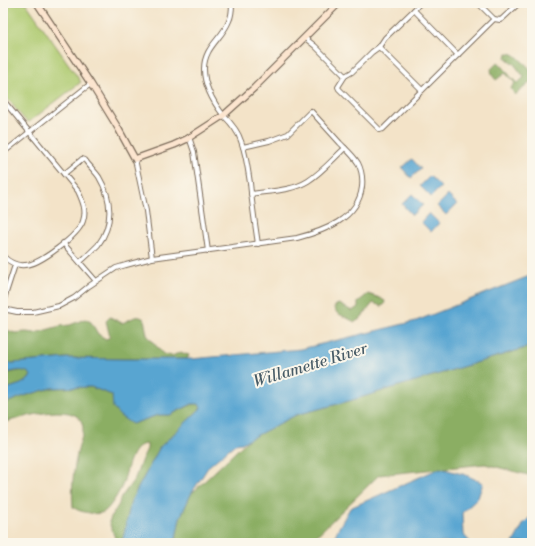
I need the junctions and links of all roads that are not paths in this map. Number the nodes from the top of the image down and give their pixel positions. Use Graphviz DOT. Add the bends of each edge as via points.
graph roads {
  1 [pos="37,3"];
  2 [pos="232,3"];
  3 [pos="339,3"];
  4 [pos="420,3"];
  5 [pos="478,3"];
  6 [pos="519,3"];
  7 [pos="414,10"];
  8 [pos="494,19"];
  9 [pos="305,38"];
  10 [pos="378,47"];
  11 [pos="458,55"];
  12 [pos="345,76"];
  13 [pos="91,84"];
  14 [pos="422,90"];
  15 [pos="3,100"];
  16 [pos="224,115"];
  17 [pos="30,132"];
  18 [pos="189,137"];
  19 [pos="244,147"];
  20 [pos="345,148"];
  21 [pos="3,153"];
  22 [pos="135,159"];
  23 [pos="64,174"];
  24 [pos="251,194"];
  25 [pos="63,243"];
  26 [pos="258,244"];
  27 [pos="208,251"];
  28 [pos="3,256"];
  29 [pos="152,258"];
  30 [pos="80,262"];
  31 [pos="15,265"];
  32 [pos="96,281"];
  33 [pos="3,302"];
  34 [pos="3,309"];
  1 -- 13 [label="street"];
  2 -- 16 [label="street" via="229,22 210,48 204,68 208,91"];
  3 -- 9 [label="street"];
  4 -- 7 [label="street"];
  5 -- 8 [label="street"];
  6 -- 8 [label="street" via="502,19"];
  7 -- 10 [label="street"];
  7 -- 11 [label="street"];
  8 -- 11 [label="street"];
  9 -- 12 [label="street"];
  9 -- 16 [label="street"];
  10 -- 12 [label="street"];
  10 -- 14 [label="street"];
  11 -- 14 [label="street"];
  12 -- 14 [label="street" via="339,89 380,130 383,130"];
  13 -- 17 [label="street"];
  13 -- 22 [label="street"];
  15 -- 17 [label="street"];
  16 -- 18 [label="street"];
  16 -- 19 [label="street" via="237,132"];
  17 -- 21 [label="street"];
  17 -- 23 [label="street"];
  18 -- 22 [label="street"];
  18 -- 27 [label="street" via="194,152"];
  19 -- 20 [label="street" via="269,142 288,134 311,111"];
  19 -- 24 [label="street"];
  20 -- 24 [label="street" via="307,181 291,187"];
  20 -- 26 [label="street" via="359,164 362,175 361,195 350,213 314,234"];
  22 -- 29 [label="street" via="146,211"];
  23 -- 25 [label="street" via="78,191 84,210 79,228"];
  23 -- 30 [label="street" via="82,159 85,160 106,190 110,206 105,231 98,244"];
  24 -- 26 [label="street"];
  25 -- 30 [label="street"];
  25 -- 31 [label="street" via="39,261"];
  26 -- 27 [label="street"];
  27 -- 29 [label="street"];
  28 -- 31 [label="street"];
  29 -- 32 [label="street" via="116,268"];
  30 -- 32 [label="street"];
  31 -- 33 [label="street"];
  32 -- 34 [label="street" via="59,306 33,312"];
}
